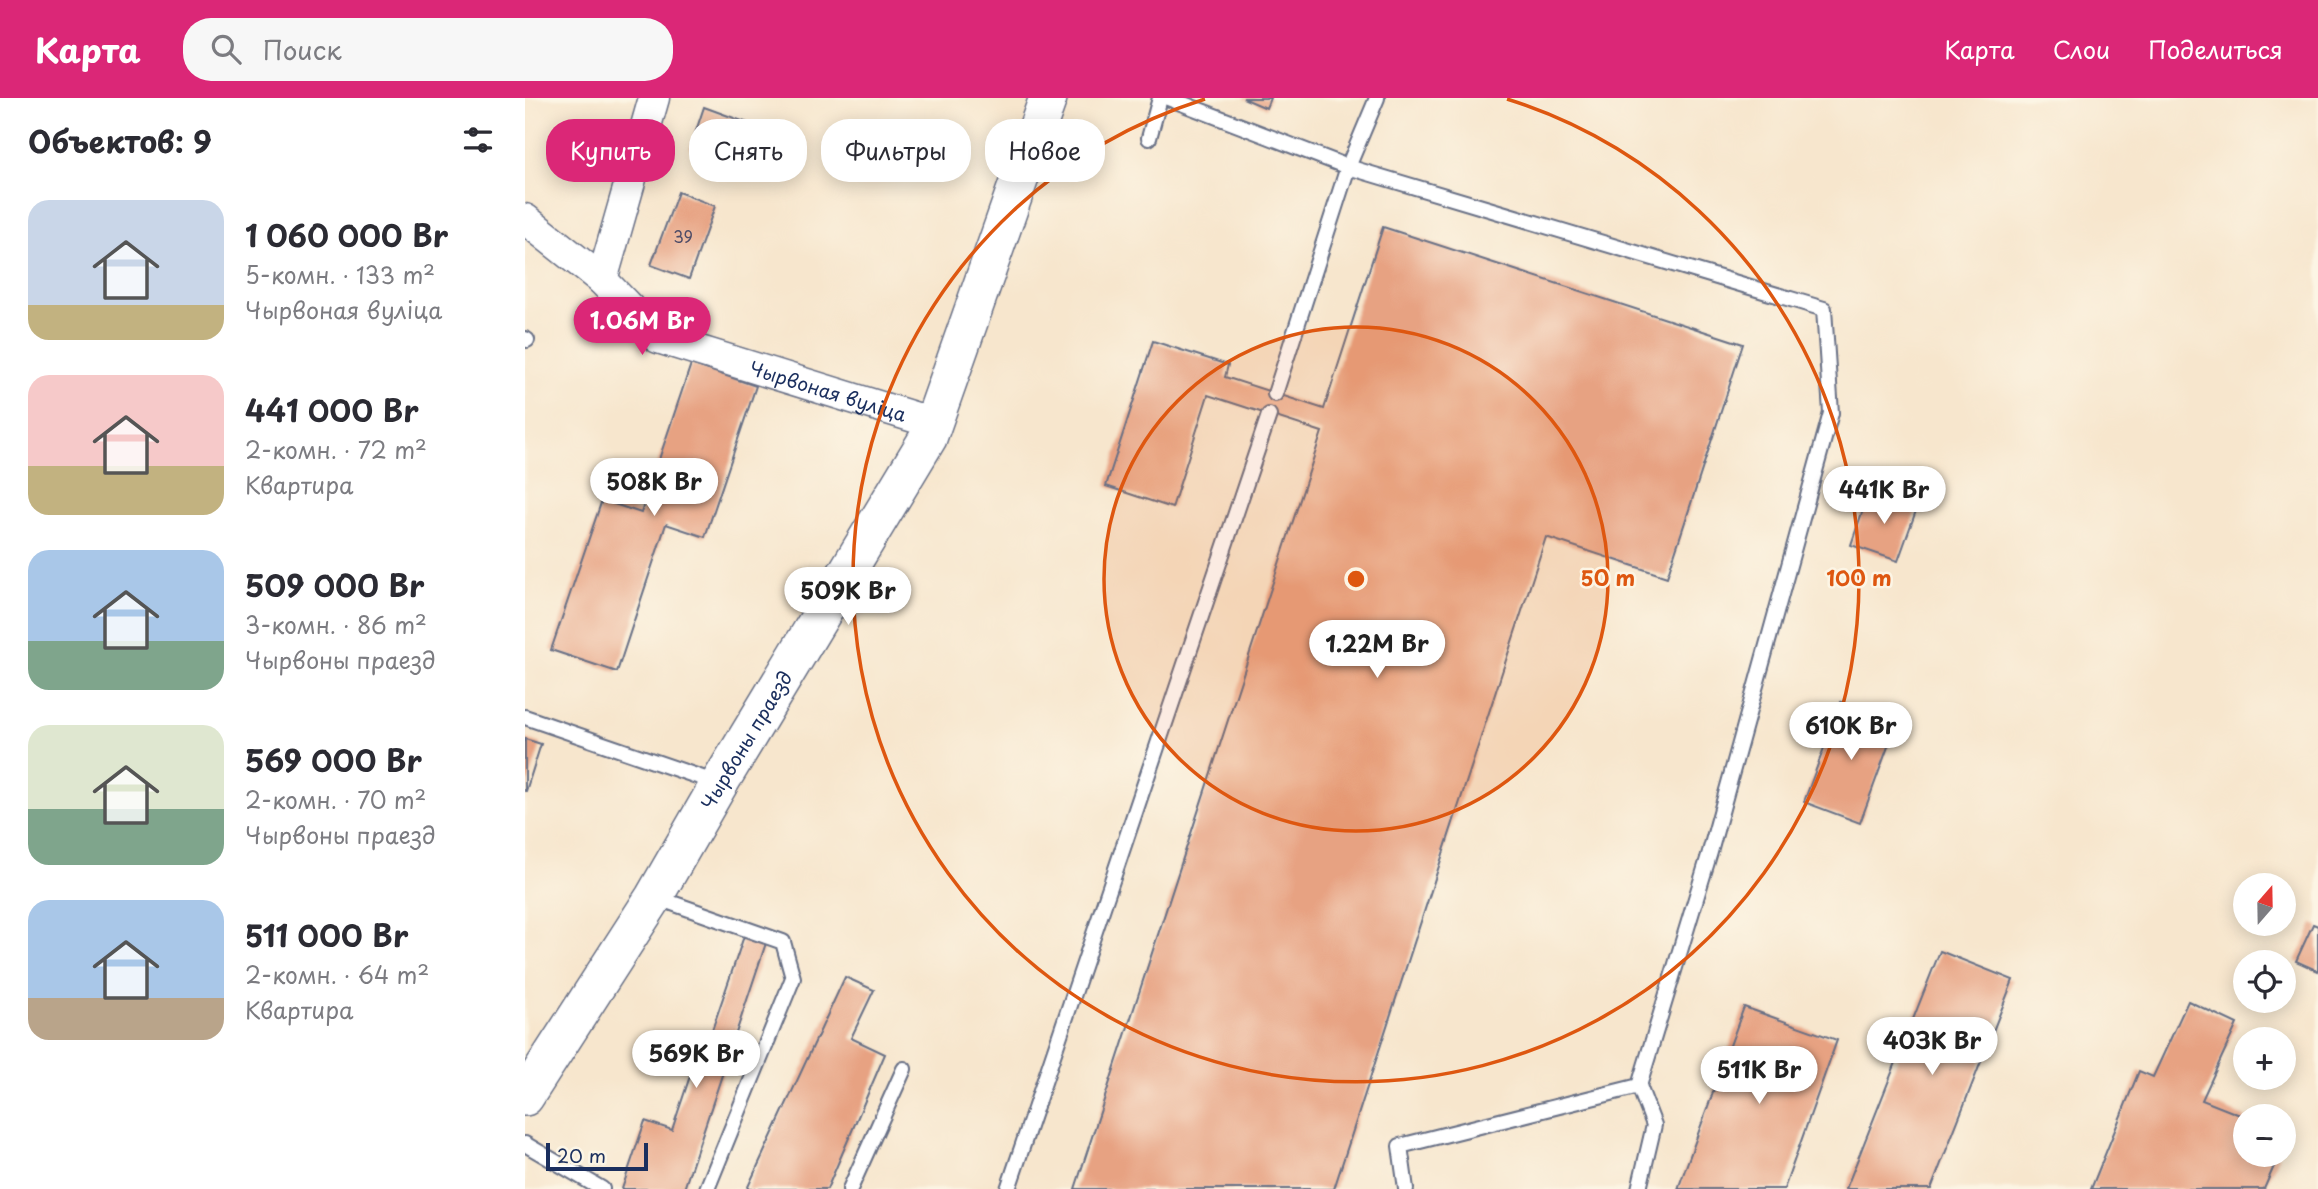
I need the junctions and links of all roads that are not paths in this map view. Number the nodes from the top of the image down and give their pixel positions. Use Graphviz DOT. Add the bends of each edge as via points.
graph roads {
  1 [pos="655,98"];
  2 [pos="1048,98"];
  3 [pos="1160,98"];
  4 [pos="1168,98"];
  5 [pos="1377,98"];
  6 [pos="1149,138"];
  7 [pos="1348,167"];
  8 [pos="525,219"];
  9 [pos="603,280"];
  10 [pos="1275,394"];
  11 [pos="1269,415"];
  12 [pos="933,423"];
  13 [pos="525,717"];
  14 [pos="719,784"];
  15 [pos="654,897"];
  16 [pos="904,1069"];
  17 [pos="1639,1086"];
  18 [pos="525,1097"];
  19 [pos="525,1144"];
  20 [pos="602,1189"];
  21 [pos="707,1189"];
  22 [pos="850,1189"];
  23 [pos="1008,1189"];
  24 [pos="1406,1189"];
  25 [pos="1639,1189"];
  1 -- 9 [label="street"];
  2 -- 12 [label="street, Чырвоны праезд"];
  3 -- 6 [label="lane"];
  4 -- 7 [label="lane"];
  5 -- 7 [label="lane"];
  7 -- 10 [label="lane"];
  7 -- 17 [label="lane" via="1824,309 1831,413 1710,852"];
  8 -- 9 [label="street, Чырвоная вуліца"];
  9 -- 12 [label="street, Чырвоная вуліца" via="658,338"];
  11 -- 23 [label="lane"];
  12 -- 14 [label="street, Чырвоны праезд"];
  13 -- 14 [label="lane"];
  14 -- 15 [label="street, Чырвоны праезд"];
  15 -- 18 [label="street, Чырвоны праезд"];
  15 -- 21 [label="lane" via="783,942 793,978"];
  16 -- 22 [label="lane"];
  17 -- 24 [label="lane" via="1400,1146"];
  17 -- 25 [label="lane" via="1654,1125"];
  19 -- 20 [label="lane"];
}
